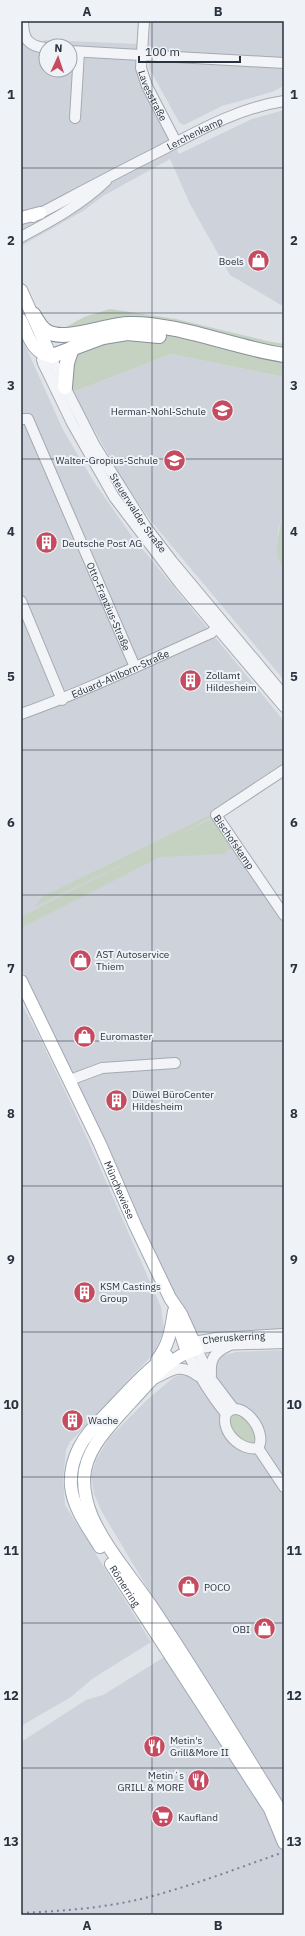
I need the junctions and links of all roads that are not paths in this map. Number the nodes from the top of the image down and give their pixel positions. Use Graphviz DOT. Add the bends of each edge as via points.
graph roads {
  1 [pos="23,21"];
  2 [pos="144,21"];
  3 [pos="38,47"];
  4 [pos="78,51"];
  5 [pos="142,55"];
  6 [pos="284,62"];
  7 [pos="74,78"];
  8 [pos="284,101"];
  9 [pos="75,118"];
  10 [pos="176,142"];
  11 [pos="110,177"];
  12 [pos="40,213"];
  13 [pos="21,218"];
  14 [pos="21,223"];
  15 [pos="21,237"];
  16 [pos="21,290"];
  17 [pos="27,317"];
  18 [pos="80,333"];
  19 [pos="72,348"];
  20 [pos="284,355"];
  21 [pos="48,358"];
  22 [pos="284,363"];
  23 [pos="65,387"];
  24 [pos="24,419"];
  25 [pos="21,601"];
  26 [pos="220,625"];
  27 [pos="135,667"];
  28 [pos="284,695"];
  29 [pos="62,700"];
  30 [pos="284,707"];
  31 [pos="21,714"];
  32 [pos="284,770"];
  33 [pos="284,915"];
  34 [pos="21,981"];
  35 [pos="175,1063"];
  36 [pos="70,1080"];
  37 [pos="170,1298"];
  38 [pos="174,1311"];
  39 [pos="284,1334"];
  40 [pos="284,1343"];
  41 [pos="230,1345"];
  42 [pos="191,1347"];
  43 [pos="152,1367"];
  44 [pos="199,1377"];
  45 [pos="211,1380"];
  46 [pos="150,1381"];
  47 [pos="229,1411"];
  48 [pos="258,1448"];
  49 [pos="284,1487"];
  50 [pos="281,1817"];
  51 [pos="283,1840"];
  1 -- 3 [label="street" via="23,33 27,41"];
  2 -- 5 [label="street, Lavesstraße"];
  4 -- 5 [label="street"];
  5 -- 6 [label="street"];
  5 -- 10 [label="street, Lavesstraße" via="141,68 147,86"];
  7 -- 9 [label="street"];
  8 -- 10 [label="street, Lerchenkamp" via="237,113"];
  10 -- 11 [label="street, Lerchenkamp"];
  11 -- 12 [label="street, Lerchenkamp"];
  11 -- 15 [label="street, Lerchenkamp" via="64,213"];
  12 -- 13 [label="main road"];
  12 -- 14 [label="street, Lerchenkamp"];
  16 -- 17 [label="main road, Steuerwalder Straße"];
  17 -- 18 [label="highway" via="52,334"];
  17 -- 21 [label="main road, Steuerwalder Straße"];
  17 -- 21 [label="main road, Steuerwalder Straße" via="34,348"];
  18 -- 20 [label="highway" via="110,325 147,325"];
  18 -- 21 [label="highway"];
  19 -- 21 [label="highway"];
  19 -- 22 [label="highway" via="116,334 146,334"];
  19 -- 23 [label="highway" via="67,363"];
  21 -- 23 [label="street, Steuerwalder Straße"];
  21 -- 26 [label="street, Steuerwalder Straße" via="72,423 114,497 137,530"];
  23 -- 26 [label="street, Steuerwalder Straße" via="122,492"];
  24 -- 27 [label="street, Otto-Franzius-Straße"];
  25 -- 29 [label="street"];
  26 -- 27 [label="street, Eduard-Ahlborn-Straße" via="211,633"];
  26 -- 28 [label="street, Steuerwalder Straße"];
  26 -- 30 [label="street, Steuerwalder Straße"];
  27 -- 29 [label="street, Eduard-Ahlborn-Straße"];
  29 -- 31 [label="street, Eduard-Ahlborn-Straße"];
  32 -- 33 [label="street, Bischofskamp" via="216,814"];
  34 -- 36 [label="main road, Münchewiese"];
  35 -- 36 [label="street" via="102,1068"];
  36 -- 37 [label="main road, Münchewiese" via="134,1225"];
  37 -- 38 [label="main road, Münchewiese"];
  37 -- 42 [label="main road, Münchewiese" via="181,1314"];
  38 -- 42 [label="main road, Münchewiese"];
  38 -- 43 [label="main road, Münchewiese" via="167,1346"];
  39 -- 42 [label="street, Cheruskerring" via="222,1337"];
  40 -- 41 [label="street, Cheruskerring"];
  41 -- 42 [label="street, Cheruskerring"];
  41 -- 45 [label="street" via="212,1358"];
  42 -- 43 [label="main road, Römerring" via="172,1353"];
  42 -- 44 [label="street"];
  42 -- 45 [label="street"];
  42 -- 46 [label="main road, Römerring"];
  43 -- 50 [label="main road, Römerring" via="92,1429 79,1448 72,1472 73,1498 87,1526"];
  44 -- 46 [label="street" via="181,1368"];
  44 -- 47 [label="street" via="214,1399"];
  45 -- 47 [label="street"];
  46 -- 50 [label="main road, Römerring" via="94,1447 85,1473 86,1502 104,1538 176,1643 277,1805"];
  47 -- 48 [label="street" via="226,1424 238,1444 251,1449"];
  47 -- 48 [label="street" via="238,1408 248,1415 260,1431 262,1439"];
  48 -- 49 [label="street"];
  50 -- 51 [label="main road, Römerring"];
}
